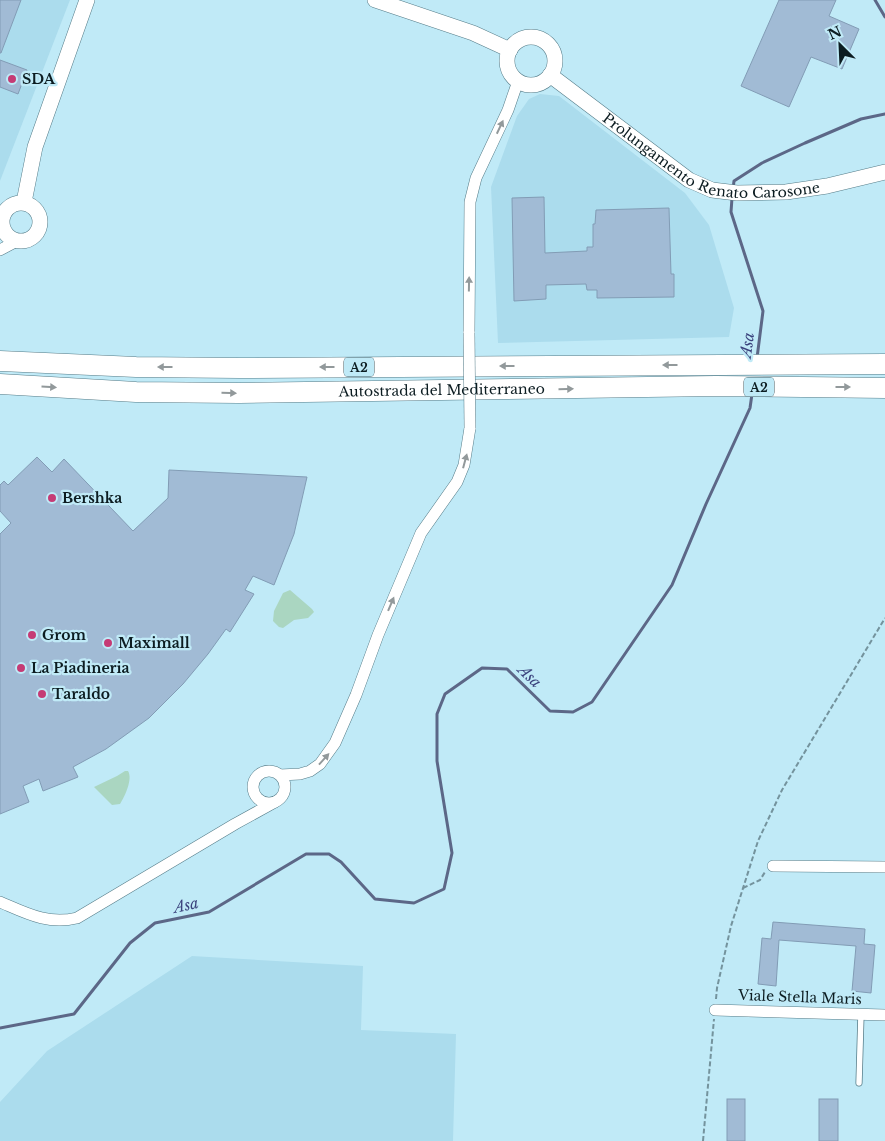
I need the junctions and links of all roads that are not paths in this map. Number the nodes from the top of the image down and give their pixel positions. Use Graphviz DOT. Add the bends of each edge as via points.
graph roads {
  1 [pos="87,0"];
  2 [pos="375,0"];
  3 [pos="510,50"];
  4 [pos="550,75"];
  5 [pos="518,82"];
  6 [pos="885,172"];
  7 [pos="24,202"];
  8 [pos="3,207"];
  9 [pos="17,241"];
  10 [pos="0,250"];
  11 [pos="0,361"];
  12 [pos="885,364"];
  13 [pos="0,384"];
  14 [pos="885,388"];
  15 [pos="280,775"];
  16 [pos="254,793"];
  17 [pos="275,802"];
  18 [pos="235,824"];
  19 [pos="773,866"];
  20 [pos="885,867"];
  21 [pos="0,902"];
  22 [pos="715,1010"];
  23 [pos="861,1014"];
  24 [pos="885,1015"];
  25 [pos="858,1082"];
  1 -- 7 [label="street" via="35,147"];
  2 -- 3 [label="street" via="473,33"];
  3 -- 4 [label="street" via="514,44 528,37 544,41 550,46 555,60"];
  3 -- 5 [label="street" via="507,57 509,71"];
  4 -- 5 [label="street" via="539,84"];
  4 -- 6 [label="street, Prolungamento Renato Carosone" via="689,180 712,190 786,192"];
  15 -- 5 [label="street, one-way, bridge" via="300,774 320,764 335,743 421,533 457,482 464,465 470,428 470,202 476,178"];
  7 -- 8 [label="street"];
  7 -- 9 [label="street" via="38,213 40,225 34,236"];
  8 -- 9 [label="street" via="3,228"];
  9 -- 10 [label="street"];
  12 -- 11 [label="highway, Autostrada del Mediterraneo / A2, one-way" via="146,367"];
  13 -- 14 [label="highway, Autostrada del Mediterraneo / A2, one-way" via="136,392 239,393 716,386"];
  15 -- 16 [label="street" via="269,771 259,775 254,783"];
  15 -- 17 [label="street" via="285,790"];
  16 -- 17 [label="street" via="260,801"];
  16 -- 18 [label="street" via="253,801"];
  17 -- 18 [label="street"];
  18 -- 21 [label="street" via="77,918 47,920"];
  19 -- 20 [label="street"];
  22 -- 23 [label="street, Viale Stella Maris"];
  23 -- 24 [label="street, Viale Stella Maris"];
  23 -- 25 [label="lane"];
}
